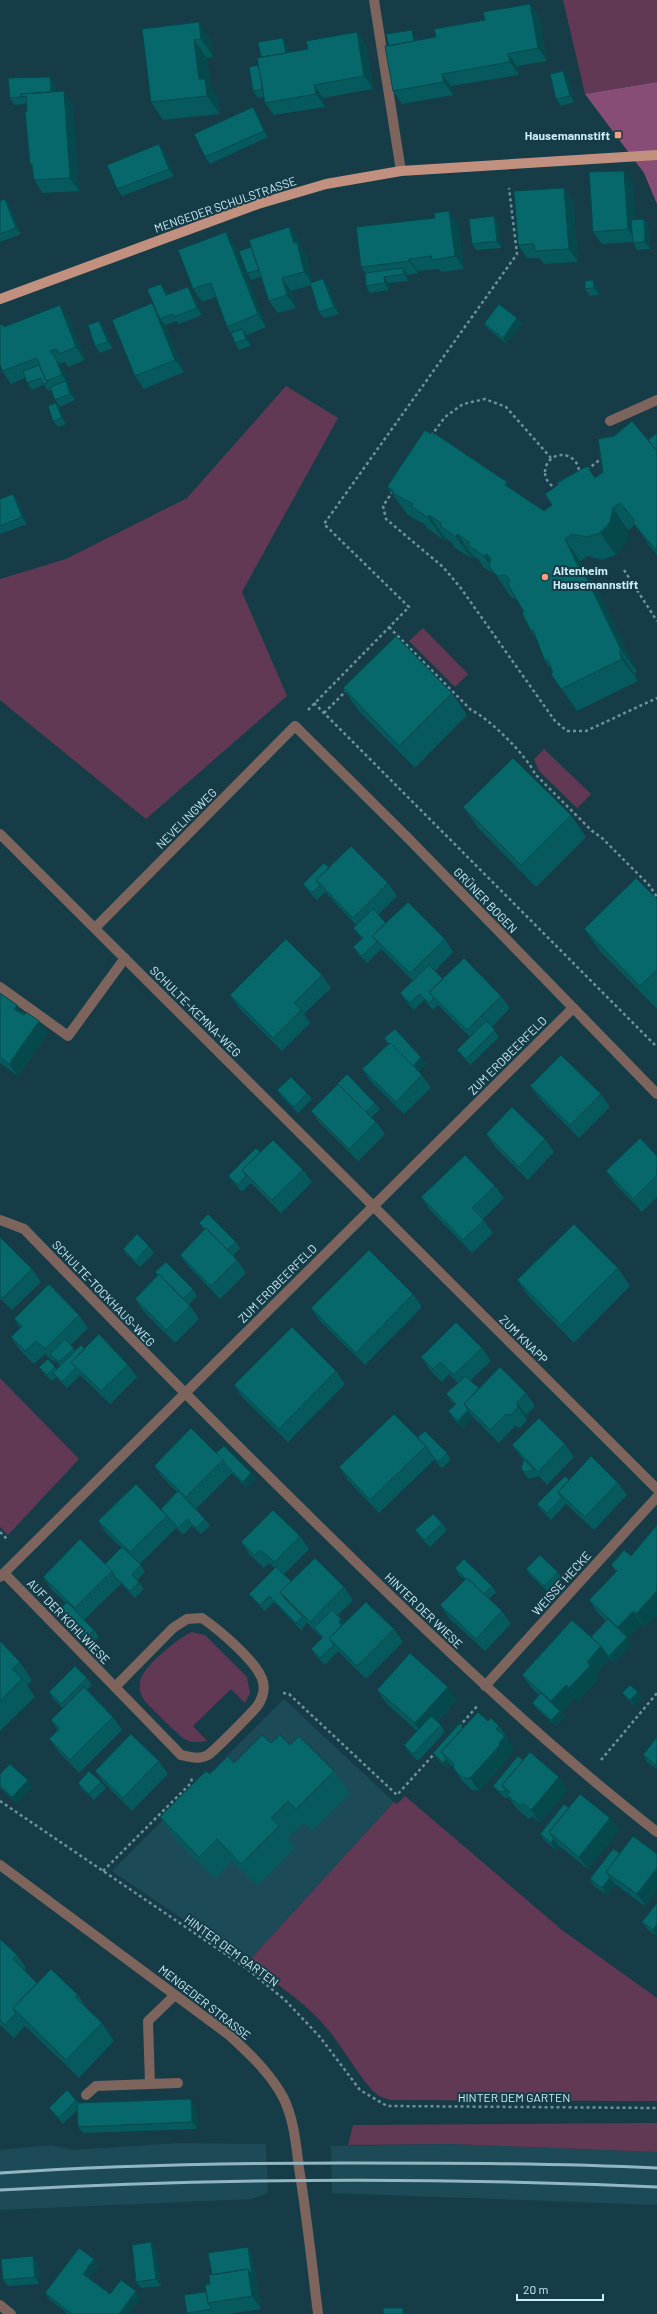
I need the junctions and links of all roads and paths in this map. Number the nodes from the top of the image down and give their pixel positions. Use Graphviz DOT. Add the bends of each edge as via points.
graph roads {
  1 [pos="374,0"];
  2 [pos="657,155"];
  3 [pos="401,171"];
  4 [pos="509,188"];
  5 [pos="0,299"];
  6 [pos="657,400"];
  7 [pos="610,421"];
  8 [pos="427,442"];
  9 [pos="609,452"];
  10 [pos="552,458"];
  11 [pos="579,477"];
  12 [pos="396,487"];
  13 [pos="624,570"];
  14 [pos="657,621"];
  15 [pos="389,627"];
  16 [pos="399,637"];
  17 [pos="394,643"];
  18 [pos="351,686"];
  19 [pos="657,698"];
  20 [pos="314,703"];
  21 [pos="324,713"];
  22 [pos="295,726"];
  23 [pos="0,834"];
  24 [pos="657,897"];
  25 [pos="95,928"];
  26 [pos="125,958"];
  27 [pos="0,987"];
  28 [pos="573,1008"];
  29 [pos="657,1047"];
  30 [pos="657,1094"];
  31 [pos="373,1207"];
  32 [pos="0,1220"];
  33 [pos="184,1394"];
  34 [pos="657,1489"];
  35 [pos="657,1498"];
  36 [pos="2,1575"];
  37 [pos="115,1687"];
  38 [pos="488,1689"];
  39 [pos="264,1692"];
  40 [pos="657,1693"];
  41 [pos="454,1731"];
  42 [pos="439,1749"];
  43 [pos="194,1758"];
  44 [pos="588,1776"];
  45 [pos="0,1801"];
  46 [pos="657,1832"];
  47 [pos="0,1865"];
  48 [pos="103,1871"];
  49 [pos="175,1995"];
  50 [pos="178,2083"];
  51 [pos="150,2084"];
  52 [pos="86,2095"];
  53 [pos="657,2108"];
  54 [pos="0,2305"];
  55 [pos="11,2314"];
  56 [pos="318,2314"];
  1 -- 3 [label="street"];
  2 -- 3 [label="main road, MENGEDER SCHULSTRASSE"];
  3 -- 5 [label="main road, MENGEDER SCHULSTRASSE" via="326,184 258,204"];
  4 -- 15 [label="path" via="517,254 324,524 409,606"];
  6 -- 7 [label="street"];
  8 -- 10 [label="path" via="445,416 463,404 485,399 506,407"];
  9 -- 11 [label="path"];
  10 -- 11 [label="path" via="562,454 572,458 578,466"];
  10 -- 11 [label="path" via="547,462 545,474 555,488 572,486"];
  12 -- 19 [label="path" via="383,506 386,519 443,567 555,721 567,731 586,731"];
  13 -- 14 [label="path"];
  15 -- 16 [label="path"];
  15 -- 20 [label="path"];
  16 -- 17 [label="path"];
  16 -- 24 [label="path" via="471,710 482,715 530,763 535,774 649,885"];
  18 -- 21 [label="path"];
  20 -- 21 [label="path"];
  20 -- 22 [label="path"];
  21 -- 29 [label="path"];
  22 -- 25 [label="street, NEVELINGWEG"];
  22 -- 28 [label="street, GRÜNER BOGEN"];
  23 -- 25 [label="street, SCHULTE-KEMNA-WEG"];
  25 -- 26 [label="street, SCHULTE-KEMNA-WEG"];
  26 -- 27 [label="street" via="68,1036"];
  26 -- 31 [label="street, SCHULTE-KEMNA-WEG"];
  28 -- 30 [label="street, GRÜNER BOGEN"];
  28 -- 31 [label="street, ZUM ERDBEERFELD"];
  31 -- 33 [label="street, ZUM ERDBEERFELD"];
  31 -- 34 [label="street, ZUM KNAPP"];
  32 -- 33 [label="street, SCHULTE-TOCKHAUS-WEG" via="24,1229"];
  33 -- 36 [label="street, ZUM ERDBEERFELD"];
  33 -- 38 [label="street, HINTER DER WIESE"];
  35 -- 38 [label="street, WEISSE HECKE"];
  36 -- 37 [label="street, AUF DER KOHLWIESE"];
  37 -- 39 [label="street" via="173,1628 187,1619 202,1618 215,1627 254,1666 263,1680"];
  37 -- 43 [label="street, AUF DER KOHLWIESE" via="181,1755"];
  38 -- 41 [label="path"];
  38 -- 44 [label="street, HINTER DER WIESE"];
  39 -- 42 [label="path" via="289,1694 397,1795"];
  39 -- 43 [label="street" via="258,1705 208,1755"];
  40 -- 44 [label="path"];
  43 -- 48 [label="path" via="191,1783"];
  44 -- 46 [label="street, HINTER DER WIESE"];
  45 -- 48 [label="path, HINTER DEM GARTEN"];
  47 -- 49 [label="street, MENGEDER STRASSE"];
  48 -- 53 [label="path, HINTER DEM GARTEN" via="246,1968 285,2000 320,2037 360,2090 388,2106"];
  49 -- 51 [label="street" via="148,2021"];
  49 -- 56 [label="street, MENGEDER STRASSE" via="252,2055 283,2097 292,2118"];
  50 -- 51 [label="street"];
  51 -- 52 [label="street" via="96,2086"];
  54 -- 55 [label="street"];
}
